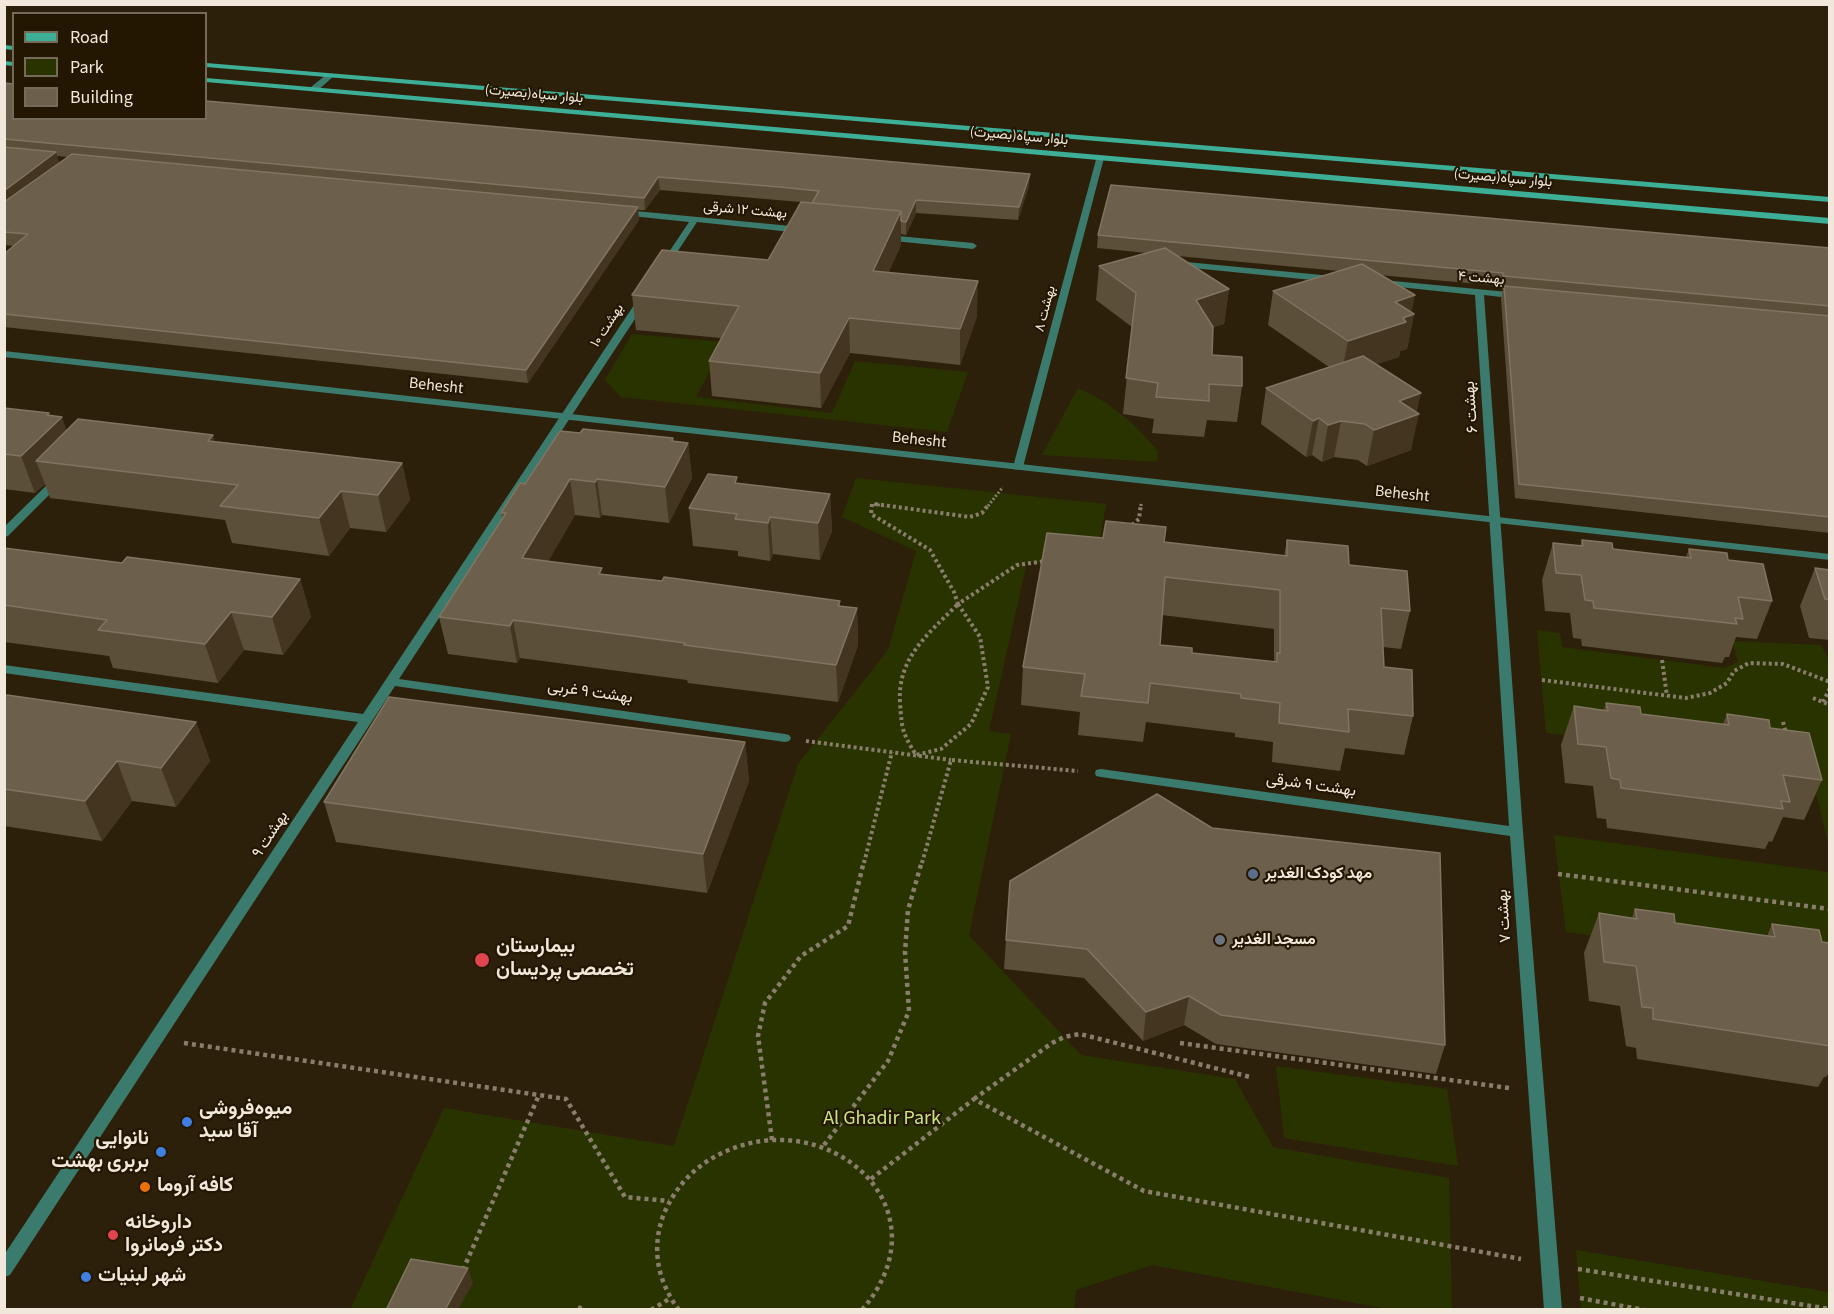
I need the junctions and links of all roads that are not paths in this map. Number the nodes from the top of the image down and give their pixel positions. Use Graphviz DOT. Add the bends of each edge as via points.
graph roads {
  1 [pos="207,65"];
  2 [pos="330,76"];
  3 [pos="207,80"];
  4 [pos="314,89"];
  5 [pos="1106,139"];
  6 [pos="1100,158"];
  7 [pos="1770,195"];
  8 [pos="1830,200"];
  9 [pos="611,212"];
  10 [pos="1777,216"];
  11 [pos="694,220"];
  12 [pos="1830,220"];
  13 [pos="810,231"];
  14 [pos="880,237"];
  15 [pos="973,246"];
  16 [pos="1166,263"];
  17 [pos="662,269"];
  18 [pos="1340,279"];
  19 [pos="1374,283"];
  20 [pos="649,289"];
  21 [pos="1479,292"];
  22 [pos="1525,297"];
  23 [pos="4,354"];
  24 [pos="565,417"];
  25 [pos="1018,467"];
  26 [pos="69,469"];
  27 [pos="1494,520"];
  28 [pos="4,534"];
  29 [pos="1830,557"];
  30 [pos="4,669"];
  31 [pos="391,682"];
  32 [pos="367,719"];
  33 [pos="785,738"];
  34 [pos="1101,773"];
  35 [pos="1516,832"];
  36 [pos="4,1270"];
  37 [pos="1553,1310"];
  1 -- 2 [label="main road, بلوار سپاه(بصیرت)"];
  2 -- 4 [label="street"];
  2 -- 5 [label="main road, بلوار سپاه(بصیرت)"];
  3 -- 4 [label="main road, بلوار سپاه(بصیرت)"];
  4 -- 6 [label="main road, بلوار سپاه(بصیرت)"];
  5 -- 6 [label="main road"];
  5 -- 7 [label="main road, بلوار سپاه(بصیرت)"];
  6 -- 10 [label="main road, بلوار سپاه(بصیرت)"];
  6 -- 25 [label="street, بهشت ۸"];
  7 -- 8 [label="main road, بلوار سپاه(بصیرت)"];
  7 -- 10 [label="main road"];
  9 -- 11 [label="street, بهشت ۱۲ شرقی"];
  10 -- 12 [label="main road, بلوار سپاه(بصیرت)"];
  11 -- 13 [label="street, بهشت ۱۲ شرقی"];
  11 -- 17 [label="street"];
  14 -- 15 [label="street"];
  16 -- 18 [label="street"];
  19 -- 21 [label="street, بهشت ۴"];
  20 -- 24 [label="street, بهشت ۱۰"];
  21 -- 22 [label="street, بهشت ۴"];
  21 -- 27 [label="street, بهشت ۶"];
  23 -- 24 [label="street, Behesht"];
  24 -- 25 [label="street, Behesht"];
  24 -- 31 [label="street, بهشت ۹"];
  25 -- 27 [label="street, Behesht"];
  26 -- 28 [label="street"];
  27 -- 29 [label="street, Behesht"];
  27 -- 35 [label="street, بهشت ۷"];
  30 -- 32 [label="street"];
  31 -- 32 [label="street, بهشت ۹"];
  31 -- 33 [label="street, بهشت ۹ غربی"];
  32 -- 36 [label="street, بهشت ۹"];
  34 -- 35 [label="street, بهشت ۹ شرقی"];
  35 -- 37 [label="street, بهشت ۷"];
}
